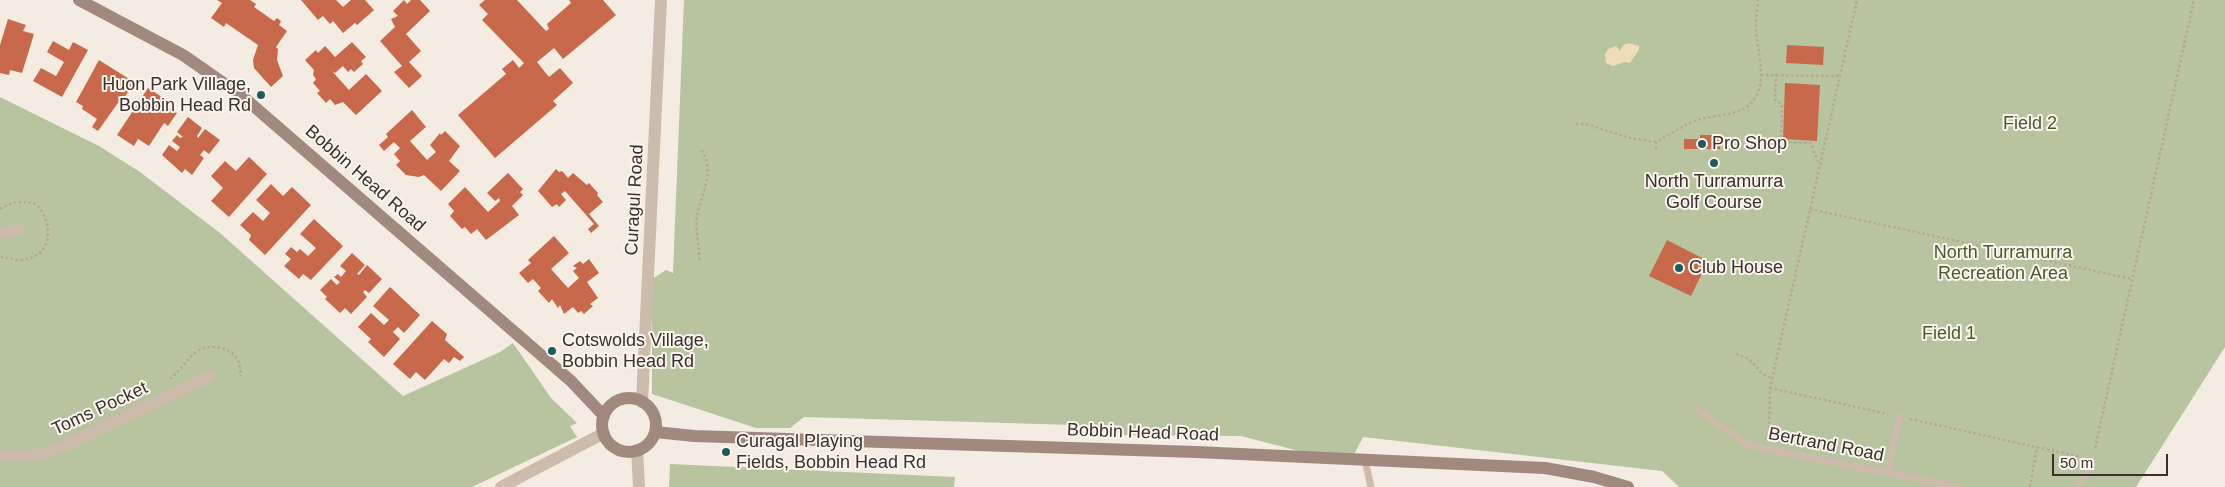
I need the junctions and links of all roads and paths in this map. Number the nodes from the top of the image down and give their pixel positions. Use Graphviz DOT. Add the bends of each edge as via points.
graph roads {
  1 [pos="79,0"];
  2 [pos="661,0"];
  3 [pos="1758,0"];
  4 [pos="1857,0"];
  5 [pos="2194,0"];
  6 [pos="1776,74"];
  7 [pos="1761,75"];
  8 [pos="1840,76"];
  9 [pos="1576,124"];
  10 [pos="1656,142"];
  11 [pos="701,149"];
  12 [pos="1656,149"];
  13 [pos="1819,166"];
  14 [pos="1810,209"];
  15 [pos="19,230"];
  16 [pos="0,232"];
  17 [pos="698,260"];
  18 [pos="2132,279"];
  19 [pos="1736,354"];
  20 [pos="210,376"];
  21 [pos="241,376"];
  22 [pos="1772,378"];
  23 [pos="169,379"];
  24 [pos="1770,388"];
  25 [pos="642,402"];
  26 [pos="1696,409"];
  27 [pos="604,416"];
  28 [pos="1899,416"];
  29 [pos="655,432"];
  30 [pos="604,433"];
  31 [pos="2037,447"];
  32 [pos="1771,449"];
  33 [pos="637,450"];
  34 [pos="0,455"];
  35 [pos="2092,459"];
  36 [pos="1365,460"];
  37 [pos="1888,472"];
  38 [pos="501,487"];
  39 [pos="639,487"];
  40 [pos="1371,487"];
  41 [pos="1628,487"];
  42 [pos="1959,487"];
  43 [pos="2030,487"];
  44 [pos="2075,487"];
  1 -- 27 [label="main road, Bobbin Head Road" via="183,55 242,96 571,381"];
  2 -- 25 [label="street, Curagul Road"];
  3 -- 7 [label="path" via="1756,27"];
  4 -- 8 [label="path"];
  5 -- 18 [label="path"];
  6 -- 7 [label="path"];
  6 -- 8 [label="path"];
  6 -- 13 [label="path" via="1775,100 1782,104 1781,142 1811,143"];
  7 -- 10 [label="path" via="1759,89 1752,102 1741,110 1728,116 1696,121"];
  8 -- 13 [label="path"];
  9 -- 10 [label="path"];
  10 -- 12 [label="path"];
  11 -- 17 [label="path" via="708,166 705,193 697,218"];
  13 -- 14 [label="path"];
  14 -- 18 [label="path"];
  14 -- 22 [label="path"];
  15 -- 16 [label="street"];
  18 -- 35 [label="path"];
  19 -- 22 [label="path" via="1752,360 1762,375"];
  20 -- 34 [label="street, Toms Pocket" via="58,449 33,456"];
  21 -- 23 [label="path" via="238,359 219,348 206,347 196,352"];
  22 -- 24 [label="path"];
  24 -- 28 [label="path"];
  24 -- 32 [label="path" via="1768,433"];
  25 -- 27 [label="main road" via="634,398 615,402"];
  25 -- 29 [label="main road" via="654,414"];
  26 -- 32 [label="lane, Bertrand Road" via="1747,445"];
  27 -- 30 [label="main road"];
  28 -- 31 [label="path"];
  28 -- 37 [label="lane"];
  29 -- 33 [label="main road" via="651,440"];
  29 -- 36 [label="main road, Bobbin Head Road"];
  30 -- 33 [label="main road" via="618,449"];
  30 -- 38 [label="street"];
  31 -- 35 [label="path"];
  31 -- 43 [label="path"];
  32 -- 37 [label="lane, Bertrand Road"];
  33 -- 39 [label="street"];
  35 -- 44 [label="lane" via="2087,475"];
  36 -- 40 [label="lane"];
  36 -- 41 [label="main road, Bobbin Head Road" via="1545,468"];
  37 -- 42 [label="lane, Bertrand Road"];
}
